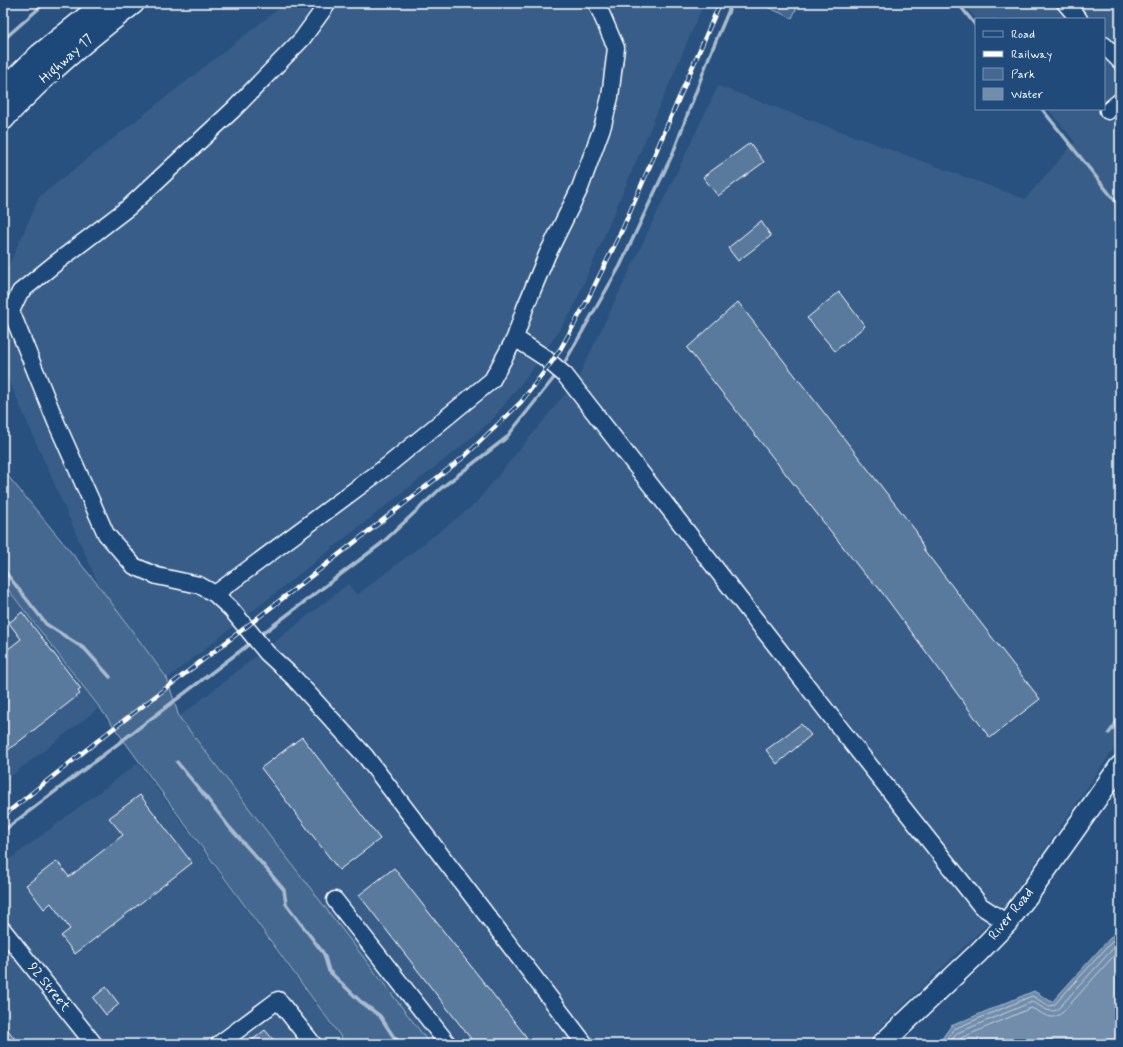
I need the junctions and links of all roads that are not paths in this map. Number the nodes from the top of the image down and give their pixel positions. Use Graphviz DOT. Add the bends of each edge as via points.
graph roads {
  1 [pos="105,3"];
  2 [pos="133,3"];
  3 [pos="328,3"];
  4 [pos="596,3"];
  5 [pos="1065,3"];
  6 [pos="1078,18"];
  7 [pos="1105,46"];
  8 [pos="1120,61"];
  9 [pos="3,91"];
  10 [pos="3,119"];
  11 [pos="514,338"];
  12 [pos="215,594"];
  13 [pos="1120,766"];
  14 [pos="335,900"];
  15 [pos="1007,923"];
  16 [pos="3,930"];
  17 [pos="94,1044"];
  18 [pos="219,1044"];
  19 [pos="313,1044"];
  20 [pos="448,1044"];
  21 [pos="585,1044"];
  22 [pos="882,1044"];
  1 -- 9 [label="highway, Highway 17" via="40,55"];
  2 -- 10 [label="highway, Highway 17" via="53,69"];
  3 -- 12 [label="street" via="302,39 234,109 129,207 20,292 11,311 56,422 106,534 134,566 157,576 199,585"];
  4 -- 11 [label="street" via="616,48 610,97 603,125 580,188 547,255"];
  5 -- 6 [label="street"];
  7 -- 8 [label="street"];
  11 -- 12 [label="street" via="492,380 386,466"];
  11 -- 15 [label="street" via="544,357 560,371 981,906"];
  12 -- 21 [label="street" via="366,757"];
  13 -- 15 [label="main road, River Road"];
  14 -- 20 [label="street"];
  15 -- 22 [label="main road, River Road"];
  16 -- 17 [label="street, 92 Street"];
  18 -- 19 [label="street" via="278,1000"];
}
